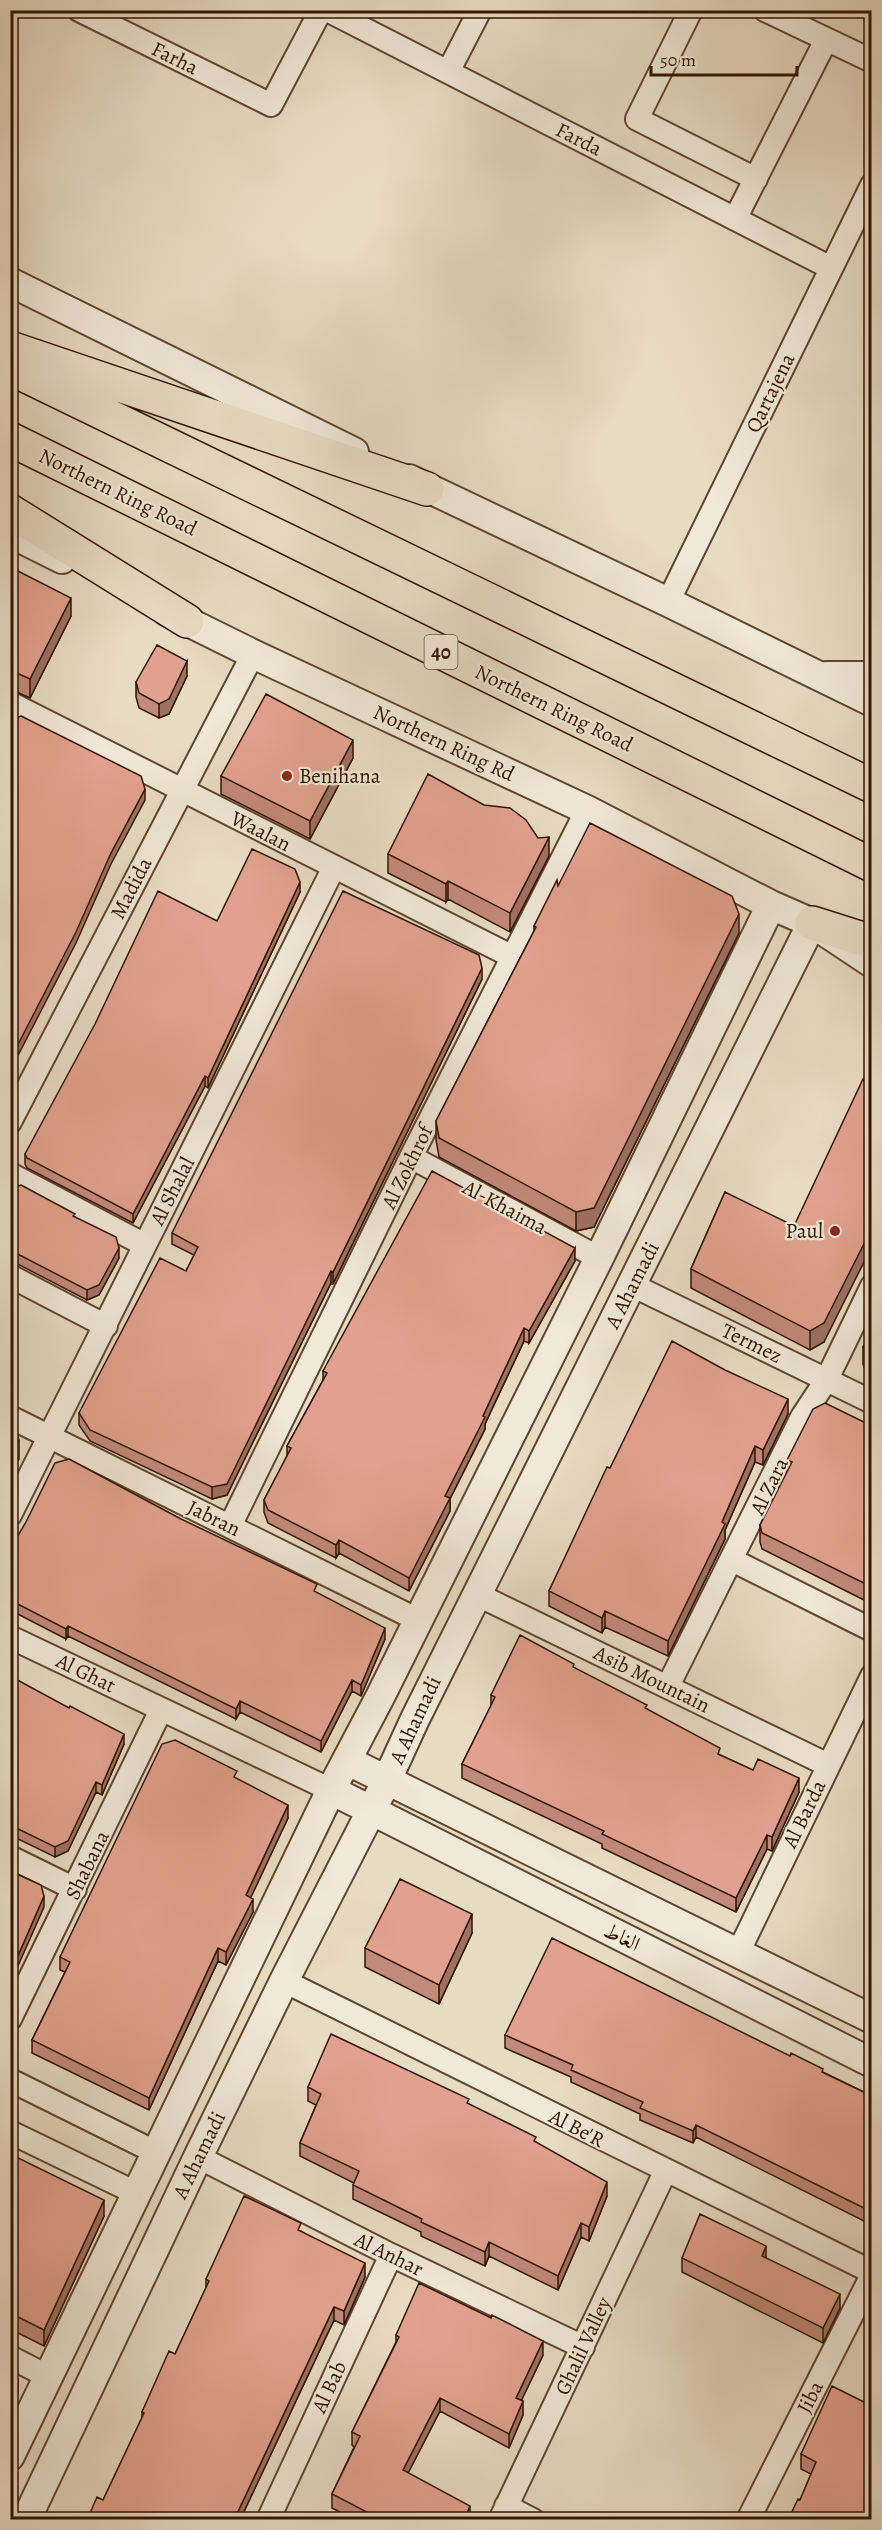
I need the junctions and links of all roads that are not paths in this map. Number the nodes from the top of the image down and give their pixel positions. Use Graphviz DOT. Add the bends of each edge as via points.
graph roads {
  1 [pos="79,10"];
  2 [pos="321,10"];
  3 [pos="327,10"];
  4 [pos="480,10"];
  5 [pos="691,10"];
  6 [pos="765,10"];
  7 [pos="826,40"];
  8 [pos="872,61"];
  9 [pos="448,72"];
  10 [pos="756,179"];
  11 [pos="872,185"];
  12 [pos="735,219"];
  13 [pos="831,268"];
  14 [pos="10,282"];
  15 [pos="10,348"];
  16 [pos="10,368"];
  17 [pos="10,439"];
  18 [pos="427,489"];
  19 [pos="10,511"];
  20 [pos="10,533"];
  21 [pos="668,602"];
  22 [pos="187,621"];
  23 [pos="254,654"];
  24 [pos="820,676"];
  25 [pos="872,676"];
  26 [pos="872,702"];
  27 [pos="10,703"];
  28 [pos="872,786"];
  29 [pos="181,791"];
  30 [pos="587,810"];
  31 [pos="872,865"];
  32 [pos="334,867"];
  33 [pos="771,905"];
  34 [pos="812,923"];
  35 [pos="872,942"];
  36 [pos="513,957"];
  37 [pos="872,963"];
  38 [pos="10,1122"];
  39 [pos="411,1157"];
  40 [pos="10,1174"];
  41 [pos="145,1245"];
  42 [pos="598,1258"];
  43 [pos="10,1276"];
  44 [pos="632,1285"];
  45 [pos="872,1286"];
  46 [pos="106,1326"];
  47 [pos="827,1379"];
  48 [pos="872,1402"];
  49 [pos="10,1417"];
  50 [pos="50,1437"];
  51 [pos="10,1515"];
  52 [pos="230,1526"];
  53 [pos="732,1560"];
  54 [pos="476,1594"];
  55 [pos="418,1620"];
  56 [pos="872,1630"];
  57 [pos="10,1637"];
  58 [pos="872,1676"];
  59 [pos="668,1686"];
  60 [pos="380,1697"];
  61 [pos="161,1710"];
  62 [pos="415,1719"];
  63 [pos="348,1761"];
  64 [pos="828,1765"];
  65 [pos="387,1780"];
  66 [pos="331,1790"];
  67 [pos="372,1811"];
  68 [pos="10,1857"];
  69 [pos="296,1863"];
  70 [pos="335,1882"];
  71 [pos="75,1889"];
  72 [pos="738,1953"];
  73 [pos="284,1981"];
  74 [pos="10,2019"];
  75 [pos="872,2019"];
  76 [pos="872,2063"];
  77 [pos="10,2080"];
  78 [pos="10,2132"];
  79 [pos="157,2153"];
  80 [pos="195,2164"];
  81 [pos="665,2172"];
  82 [pos="138,2194"];
  83 [pos="172,2211"];
  84 [pos="391,2255"];
  85 [pos="872,2273"];
  86 [pos="583,2348"];
  87 [pos="10,2357"];
  88 [pos="49,2377"];
  89 [pos="10,2456"];
  90 [pos="503,2513"];
  91 [pos="26,2520"];
  92 [pos="268,2520"];
  93 [pos="533,2520"];
  94 [pos="748,2520"];
  1 -- 2 [label="street, Farha" via="271,105"];
  3 -- 9 [label="street, Farda"];
  4 -- 9 [label="street"];
  5 -- 10 [label="street" via="637,119"];
  6 -- 7 [label="street"];
  7 -- 8 [label="street"];
  7 -- 10 [label="street"];
  9 -- 12 [label="street, Farda"];
  10 -- 12 [label="street"];
  11 -- 13 [label="street, Qartajena"];
  12 -- 13 [label="street, Farda"];
  13 -- 21 [label="street, Qartajena"];
  14 -- 18 [label="street"];
  15 -- 18 [label="highway"];
  16 -- 28 [label="highway"];
  17 -- 31 [label="highway, Northern Ring Road / 40"];
  18 -- 21 [label="street"];
  19 -- 22 [label="highway"];
  20 -- 22 [label="street, Northern Ring Rd"];
  21 -- 24 [label="street"];
  22 -- 23 [label="street, Northern Ring Rd"];
  23 -- 29 [label="street, Madida"];
  23 -- 30 [label="street, Northern Ring Rd"];
  24 -- 25 [label="street"];
  24 -- 26 [label="street"];
  27 -- 29 [label="street, Waalan"];
  29 -- 32 [label="street, Waalan"];
  29 -- 38 [label="street, Madida"];
  30 -- 33 [label="street, Northern Ring Rd"];
  30 -- 36 [label="street, Al Zokhrof"];
  32 -- 36 [label="street, Waalan"];
  32 -- 41 [label="street, Al Shalal"];
  33 -- 34 [label="street, Northern Ring Rd"];
  33 -- 42 [label="street, A Ahamadi"];
  34 -- 35 [label="highway"];
  34 -- 37 [label="street, Northern Ring Rd"];
  34 -- 44 [label="street, A Ahamadi"];
  36 -- 39 [label="street, Al Zokhrof"];
  39 -- 42 [label="street, Al-Khaima"];
  39 -- 52 [label="street, Al Zokhrof"];
  40 -- 41 [label="street"];
  41 -- 46 [label="street, Al Shalal"];
  42 -- 55 [label="street, A Ahamadi"];
  43 -- 46 [label="street"];
  44 -- 47 [label="street, Termez"];
  44 -- 54 [label="street, A Ahamadi"];
  45 -- 47 [label="street, Al Zara"];
  46 -- 50 [label="street, Al Shalal"];
  47 -- 48 [label="street, Termez"];
  47 -- 53 [label="street, Al Zara" via="802,1417"];
  49 -- 50 [label="street, Jabran"];
  50 -- 51 [label="street, Al Shalal"];
  50 -- 52 [label="street, Jabran"];
  52 -- 55 [label="street, Jabran"];
  53 -- 56 [label="street"];
  53 -- 59 [label="street, Al Zara"];
  54 -- 59 [label="street, Asib Mountain"];
  54 -- 62 [label="street, A Ahamadi"];
  55 -- 60 [label="street, A Ahamadi"];
  57 -- 61 [label="street, Al Ghat"];
  58 -- 64 [label="street, Al Barda"];
  59 -- 64 [label="street, Asib Mountain"];
  60 -- 62 [label="street" via="364,1749 387,1759"];
  60 -- 63 [label="street, A Ahamadi"];
  61 -- 66 [label="street"];
  61 -- 71 [label="street, Shabana"];
  62 -- 65 [label="street, A Ahamadi"];
  63 -- 65 [label="street, الغاط"];
  63 -- 66 [label="street, A Ahamadi"];
  64 -- 72 [label="street, Al Barda"];
  65 -- 67 [label="street, A Ahamadi"];
  65 -- 72 [label="street, الغاط"];
  66 -- 67 [label="street, الغاط"];
  66 -- 69 [label="street, A Ahamadi"];
  67 -- 70 [label="street, A Ahamadi"];
  67 -- 76 [label="street, الغاط"];
  68 -- 71 [label="street"];
  69 -- 70 [label="street" via="331,1817 351,1828"];
  69 -- 79 [label="street, A Ahamadi"];
  70 -- 73 [label="street, A Ahamadi"];
  71 -- 74 [label="street, Shabana"];
  72 -- 75 [label="street, الغاط"];
  73 -- 80 [label="street, A Ahamadi"];
  73 -- 81 [label="street, Al Be'R"];
  77 -- 79 [label="street"];
  78 -- 82 [label="street"];
  79 -- 80 [label="street"];
  79 -- 82 [label="street, A Ahamadi"];
  80 -- 83 [label="street, A Ahamadi"];
  80 -- 84 [label="street, Al Anhar"];
  81 -- 85 [label="street, Al Be'R"];
  81 -- 86 [label="street, Ghalil Valley"];
  82 -- 83 [label="street"];
  82 -- 88 [label="street, A Ahamadi"];
  83 -- 91 [label="street, A Ahamadi"];
  84 -- 86 [label="street, Al Anhar"];
  84 -- 92 [label="street, Al Bab"];
  85 -- 94 [label="street, Jiba"];
  86 -- 90 [label="street, Ghalil Valley"];
  87 -- 88 [label="street"];
  88 -- 89 [label="street, A Ahamadi"];
  90 -- 93 [label="street"];
}
